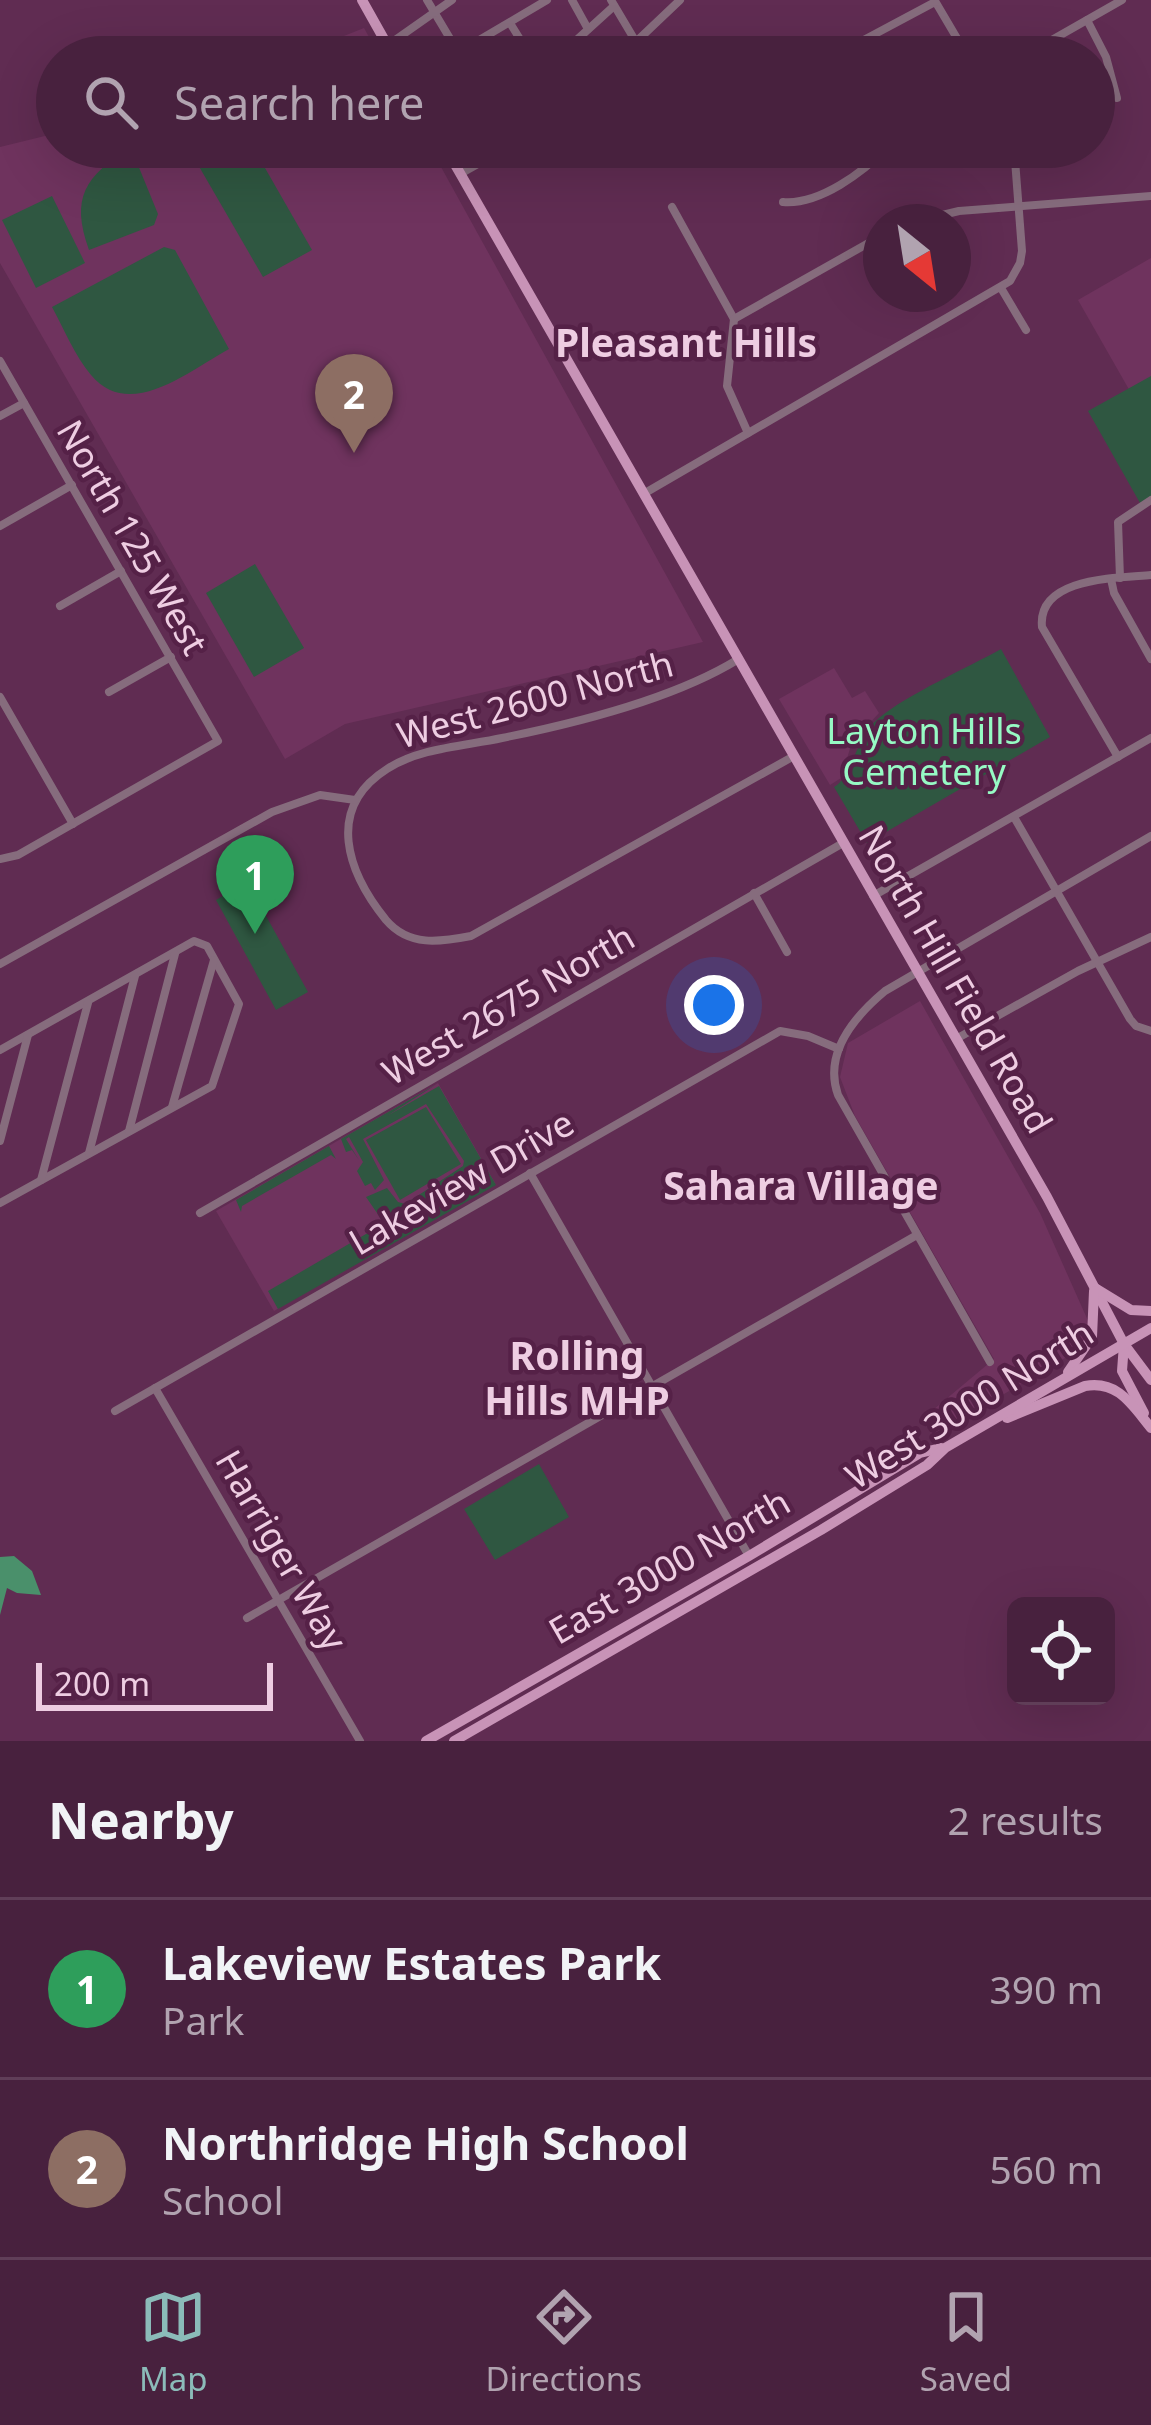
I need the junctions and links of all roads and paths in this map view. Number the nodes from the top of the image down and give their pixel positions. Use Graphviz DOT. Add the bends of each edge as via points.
graph roads {
  1 [pos="362,0"];
  2 [pos="427,0"];
  3 [pos="452,0"];
  4 [pos="547,0"];
  5 [pos="572,0"];
  6 [pos="680,0"];
  7 [pos="1122,0"];
  8 [pos="935,1"];
  9 [pos="613,3"];
  10 [pos="436,15"];
  11 [pos="1087,20"];
  12 [pos="509,22"];
  13 [pos="589,29"];
  14 [pos="382,36"];
  15 [pos="410,36"];
  16 [pos="449,36"];
  17 [pos="488,36"];
  18 [pos="518,36"];
  19 [pos="581,36"];
  20 [pos="632,36"];
  21 [pos="642,36"];
  22 [pos="871,36"];
  23 [pos="956,36"];
  24 [pos="1059,36"];
  25 [pos="1095,36"];
  26 [pos="1115,91"];
  27 [pos="1117,98"];
  28 [pos="457,168"];
  29 [pos="471,168"];
  30 [pos="858,168"];
  31 [pos="1016,168"];
  32 [pos="460,174"];
  33 [pos="1151,196"];
  34 [pos="783,202"];
  35 [pos="672,207"];
  36 [pos="1019,207"];
  37 [pos="971,210"];
  38 [pos="863,246"];
  39 [pos="1001,288"];
  40 [pos="734,319"];
  41 [pos="1026,330"];
  42 [pos="0,361"];
  43 [pos="24,403"];
  44 [pos="0,416"];
  45 [pos="748,433"];
  46 [pos="72,484"];
  47 [pos="645,494"];
  48 [pos="1151,500"];
  49 [pos="0,526"];
  50 [pos="122,570"];
  51 [pos="1151,575"];
  52 [pos="1115,579"];
  53 [pos="60,606"];
  54 [pos="171,657"];
  55 [pos="737,659"];
  56 [pos="1151,659"];
  57 [pos="109,692"];
  58 [pos="0,697"];
  59 [pos="1151,738"];
  60 [pos="794,756"];
  61 [pos="1118,757"];
  62 [pos="356,800"];
  63 [pos="1014,817"];
  64 [pos="73,824"];
  65 [pos="1151,836"];
  66 [pos="843,843"];
  67 [pos="0,859"];
  68 [pos="1056,890"];
  69 [pos="754,893"];
  70 [pos="874,896"];
  71 [pos="1151,937"];
  72 [pos="175,952"];
  73 [pos="788,952"];
  74 [pos="214,959"];
  75 [pos="0,964"];
  76 [pos="1098,964"];
  77 [pos="917,970"];
  78 [pos="136,974"];
  79 [pos="88,1001"];
  80 [pos="1147,1030"];
  81 [pos="28,1035"];
  82 [pos="956,1039"];
  83 [pos="839,1049"];
  84 [pos="0,1051"];
  85 [pos="172,1108"];
  86 [pos="129,1132"];
  87 [pos="0,1141"];
  88 [pos="88,1155"];
  89 [pos="530,1173"];
  90 [pos="40,1181"];
  91 [pos="0,1203"];
  92 [pos="200,1213"];
  93 [pos="917,1234"];
  94 [pos="1094,1287"];
  95 [pos="1151,1311"];
  96 [pos="1151,1328"];
  97 [pos="1124,1344"];
  98 [pos="990,1363"];
  99 [pos="1062,1380"];
  100 [pos="1151,1380"];
  101 [pos="650,1387"];
  102 [pos="155,1388"];
  103 [pos="115,1411"];
  104 [pos="1151,1428"];
  105 [pos="965,1436"];
  106 [pos="945,1448"];
  107 [pos="749,1556"];
  108 [pos="757,1568"];
  109 [pos="280,1599"];
  110 [pos="689,1607"];
  111 [pos="247,1618"];
  112 [pos="360,1741"];
  113 [pos="426,1741"];
  114 [pos="454,1741"];
  1 -- 14 [label="main road"];
  2 -- 10 [label="street"];
  3 -- 10 [label="street"];
  4 -- 12 [label="street"];
  5 -- 13 [label="street"];
  6 -- 21 [label="street"];
  7 -- 11 [label="street"];
  8 -- 22 [label="street"];
  8 -- 23 [label="street"];
  9 -- 13 [label="street"];
  9 -- 20 [label="street"];
  10 -- 15 [label="street"];
  10 -- 16 [label="street"];
  11 -- 24 [label="street"];
  11 -- 25 [label="street"];
  12 -- 17 [label="street"];
  12 -- 18 [label="street"];
  13 -- 19 [label="street"];
  26 -- 27 [label="street"];
  28 -- 32 [label="main road, North Hill Field Road"];
  29 -- 32 [label="street"];
  30 -- 34 [label="street" via="806,202"];
  31 -- 36 [label="street"];
  32 -- 47 [label="main road, North Hill Field Road"];
  33 -- 36 [label="street"];
  35 -- 40 [label="street"];
  36 -- 37 [label="street"];
  36 -- 39 [label="street" via="1020,263"];
  38 -- 40 [label="street"];
  39 -- 41 [label="street"];
  39 -- 45 [label="street"];
  40 -- 45 [label="street" via="728,386"];
  42 -- 43 [label="street, North 125 West"];
  43 -- 44 [label="street"];
  43 -- 46 [label="street, North 125 West"];
  45 -- 47 [label="street"];
  46 -- 49 [label="street"];
  46 -- 50 [label="street, North 125 West"];
  47 -- 55 [label="main road, North Hill Field Road"];
  48 -- 52 [label="street" via="1118,523"];
  50 -- 53 [label="street"];
  50 -- 54 [label="street, North 125 West"];
  51 -- 52 [label="street"];
  52 -- 56 [label="street" via="1114,593"];
  52 -- 61 [label="street" via="1078,584 1041,614"];
  54 -- 57 [label="street"];
  54 -- 64 [label="street, North 125 West" via="218,741"];
  55 -- 60 [label="main road, North Hill Field Road"];
  55 -- 62 [label="street, West 2600 North" via="686,688 406,759"];
  58 -- 64 [label="street"];
  59 -- 61 [label="street"];
  60 -- 62 [label="street" via="494,926 445,941 421,942 378,909 348,853"];
  60 -- 66 [label="main road, North Hill Field Road"];
  61 -- 63 [label="street"];
  62 -- 75 [label="street" via="320,795 272,812"];
  63 -- 68 [label="street"];
  63 -- 70 [label="street"];
  64 -- 67 [label="street"];
  65 -- 68 [label="street"];
  66 -- 69 [label="street, West 2675 North"];
  66 -- 70 [label="main road, North Hill Field Road"];
  68 -- 76 [label="street"];
  68 -- 77 [label="street"];
  69 -- 73 [label="street"];
  69 -- 92 [label="street, West 2675 North"];
  70 -- 77 [label="main road, North Hill Field Road"];
  71 -- 76 [label="street"];
  72 -- 74 [label="street" via="194,941"];
  72 -- 78 [label="street"];
  72 -- 86 [label="street"];
  74 -- 85 [label="street"];
  74 -- 85 [label="street" via="239,1004 212,1086"];
  76 -- 80 [label="street" via="1130,1018"];
  76 -- 82 [label="street"];
  77 -- 82 [label="main road, North Hill Field Road"];
  77 -- 83 [label="street" via="866,1006"];
  78 -- 79 [label="street"];
  78 -- 88 [label="street"];
  79 -- 81 [label="street"];
  79 -- 90 [label="street"];
  81 -- 84 [label="street"];
  81 -- 87 [label="street"];
  82 -- 94 [label="main road, North Hill Field Road"];
  83 -- 89 [label="street, Lakeview Drive" via="780,1031"];
  83 -- 93 [label="street" via="838,1095"];
  85 -- 86 [label="street"];
  86 -- 88 [label="street"];
  88 -- 90 [label="street"];
  89 -- 101 [label="street"];
  89 -- 102 [label="street, Lakeview Drive"];
  90 -- 91 [label="street"];
  93 -- 98 [label="street"];
  93 -- 101 [label="street"];
  94 -- 95 [label="main road" via="1130,1310"];
  94 -- 97 [label="main road, North Hill Field Road"];
  94 -- 99 [label="main road" via="1092,1337"];
  96 -- 97 [label="main road, West 3000 North"];
  97 -- 99 [label="main road, West 3000 North"];
  97 -- 100 [label="main road"];
  97 -- 104 [label="main road" via="1122,1371"];
  99 -- 105 [label="main road, West 3000 North"];
  101 -- 107 [label="street"];
  101 -- 109 [label="street"];
  102 -- 103 [label="street, Lakeview Drive"];
  102 -- 109 [label="street, Harriger Way"];
  104 -- 105 [label="main road" via="1120,1392 1097,1384"];
  105 -- 106 [label="main road, West 3000 North"];
  106 -- 107 [label="main road, East 3000 North" via="920,1453"];
  106 -- 108 [label="main road, West 3000 North"];
  107 -- 110 [label="main road" via="748,1565"];
  107 -- 113 [label="main road, East 3000 North"];
  108 -- 110 [label="main road, East 3000 North"];
  109 -- 111 [label="street"];
  109 -- 112 [label="street, Harriger Way"];
  110 -- 114 [label="main road, East 3000 North"];
}
